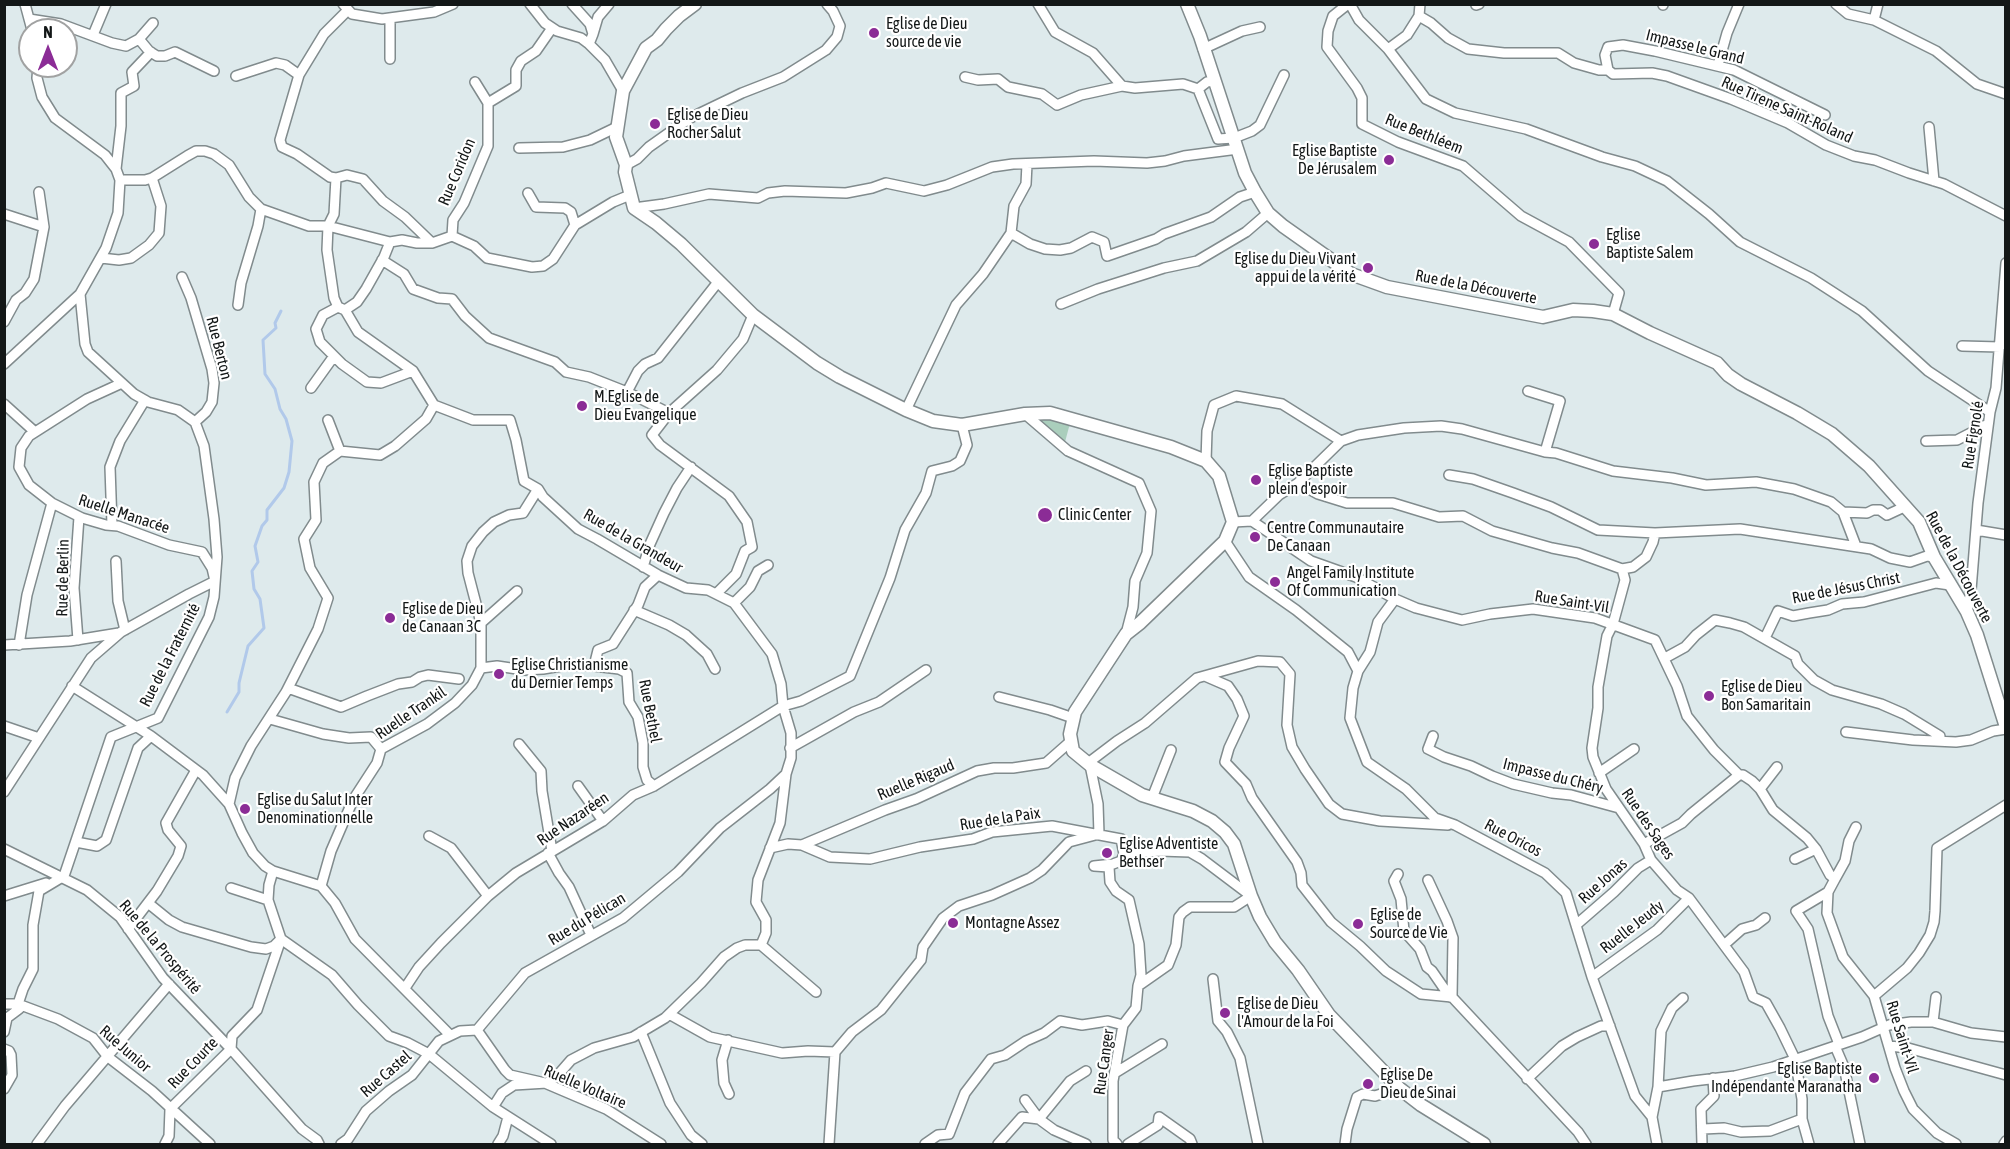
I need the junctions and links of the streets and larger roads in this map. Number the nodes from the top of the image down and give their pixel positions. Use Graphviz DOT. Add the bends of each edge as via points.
graph roads {
  1 [pos="106,4"];
  2 [pos="453,4"];
  3 [pos="530,4"];
  4 [pos="572,4"];
  5 [pos="609,4"];
  6 [pos="695,4"];
  7 [pos="827,4"];
  8 [pos="1038,4"];
  9 [pos="1187,4"];
  10 [pos="1349,4"];
  11 [pos="1420,4"];
  12 [pos="1739,4"];
  13 [pos="1836,4"];
  14 [pos="1878,4"];
  15 [pos="345,8"];
  16 [pos="1419,16"];
  17 [pos="390,18"];
  18 [pos="1874,20"];
  19 [pos="153,23"];
  20 [pos="1260,27"];
  21 [pos="552,28"];
  22 [pos="78,30"];
  23 [pos="593,34"];
  24 [pos="93,35"];
  25 [pos="139,39"];
  26 [pos="589,44"];
  27 [pos="1203,49"];
  28 [pos="1388,49"];
  29 [pos="151,52"];
  30 [pos="390,59"];
  31 [pos="1718,65"];
  32 [pos="1608,70"];
  33 [pos="214,71"];
  34 [pos="299,75"];
  35 [pos="1284,75"];
  36 [pos="236,76"];
  37 [pos="965,76"];
  38 [pos="37,78"];
  39 [pos="1214,81"];
  40 [pos="475,82"];
  41 [pos="1122,86"];
  42 [pos="1198,89"];
  43 [pos="623,91"];
  44 [pos="2006,94"];
  45 [pos="488,104"];
  46 [pos="1825,115"];
  47 [pos="616,127"];
  48 [pos="1929,127"];
  49 [pos="1236,144"];
  50 [pos="519,148"];
  51 [pos="1027,164"];
  52 [pos="626,165"];
  53 [pos="116,169"];
  54 [pos="152,178"];
  55 [pos="336,178"];
  56 [pos="120,180"];
  57 [pos="1934,181"];
  58 [pos="630,189"];
  59 [pos="39,192"];
  60 [pos="1256,192"];
  61 [pos="528,193"];
  62 [pos="634,208"];
  63 [pos="261,210"];
  64 [pos="1268,213"];
  65 [pos="4,214"];
  66 [pos="2006,216"];
  67 [pos="328,225"];
  68 [pos="575,225"];
  69 [pos="44,227"];
  70 [pos="1011,233"];
  71 [pos="452,236"];
  72 [pos="390,242"];
  73 [pos="432,243"];
  74 [pos="101,258"];
  75 [pos="382,260"];
  76 [pos="2006,263"];
  77 [pos="182,277"];
  78 [pos="718,282"];
  79 [pos="80,294"];
  80 [pos="1061,304"];
  81 [pos="238,305"];
  82 [pos="342,309"];
  83 [pos="1613,314"];
  84 [pos="753,315"];
  85 [pos="4,322"];
  86 [pos="1962,346"];
  87 [pos="2000,347"];
  88 [pos="334,357"];
  89 [pos="4,364"];
  90 [pos="413,371"];
  91 [pos="122,383"];
  92 [pos="310,388"];
  93 [pos="2001,388"];
  94 [pos="1528,391"];
  95 [pos="627,392"];
  96 [pos="145,400"];
  97 [pos="4,404"];
  98 [pos="434,405"];
  99 [pos="906,410"];
  100 [pos="1990,412"];
  101 [pos="669,413"];
  102 [pos="1025,414"];
  103 [pos="328,420"];
  104 [pos="195,422"];
  105 [pos="1988,424"];
  106 [pos="962,425"];
  107 [pos="35,432"];
  108 [pos="1341,441"];
  109 [pos="1926,441"];
  110 [pos="340,451"];
  111 [pos="1545,452"];
  112 [pos="1206,461"];
  113 [pos="691,467"];
  114 [pos="1449,475"];
  115 [pos="1298,483"];
  116 [pos="538,489"];
  117 [pos="52,503"];
  118 [pos="1906,506"];
  119 [pos="1843,512"];
  120 [pos="79,517"];
  121 [pos="1252,521"];
  122 [pos="1233,522"];
  123 [pos="112,525"];
  124 [pos="1976,530"];
  125 [pos="1655,533"];
  126 [pos="2006,535"];
  127 [pos="1225,541"];
  128 [pos="1856,546"];
  129 [pos="1934,558"];
  130 [pos="116,561"];
  131 [pos="768,565"];
  132 [pos="643,567"];
  133 [pos="1622,569"];
  134 [pos="658,576"];
  135 [pos="215,582"];
  136 [pos="1950,585"];
  137 [pos="517,591"];
  138 [pos="717,594"];
  139 [pos="1395,599"];
  140 [pos="734,603"];
  141 [pos="634,610"];
  142 [pos="1967,612"];
  143 [pos="482,623"];
  144 [pos="1613,624"];
  145 [pos="123,631"];
  146 [pos="1126,634"];
  147 [pos="1765,638"];
  148 [pos="79,640"];
  149 [pos="4,645"];
  150 [pos="19,645"];
  151 [pos="92,658"];
  152 [pos="1665,658"];
  153 [pos="594,666"];
  154 [pos="481,668"];
  155 [pos="715,669"];
  156 [pos="926,670"];
  157 [pos="1358,671"];
  158 [pos="1205,676"];
  159 [pos="459,679"];
  160 [pos="72,686"];
  161 [pos="288,688"];
  162 [pos="999,697"];
  163 [pos="783,706"];
  164 [pos="2002,706"];
  165 [pos="1073,718"];
  166 [pos="270,719"];
  167 [pos="4,726"];
  168 [pos="137,726"];
  169 [pos="2006,728"];
  170 [pos="1846,732"];
  171 [pos="151,736"];
  172 [pos="1433,736"];
  173 [pos="39,738"];
  174 [pos="1071,741"];
  175 [pos="1940,741"];
  176 [pos="519,744"];
  177 [pos="790,748"];
  178 [pos="381,749"];
  179 [pos="1634,749"];
  180 [pos="1171,750"];
  181 [pos="1089,764"];
  182 [pos="1776,767"];
  183 [pos="196,770"];
  184 [pos="1599,773"];
  185 [pos="786,774"];
  186 [pos="1739,775"];
  187 [pos="578,786"];
  188 [pos="654,786"];
  189 [pos="1760,789"];
  190 [pos="4,792"];
  191 [pos="1152,798"];
  192 [pos="229,804"];
  193 [pos="2006,806"];
  194 [pos="1619,808"];
  195 [pos="603,821"];
  196 [pos="1455,825"];
  197 [pos="1856,827"];
  198 [pos="1099,834"];
  199 [pos="429,836"];
  200 [pos="76,842"];
  201 [pos="1644,844"];
  202 [pos="802,845"];
  203 [pos="770,848"];
  204 [pos="4,849"];
  205 [pos="1816,849"];
  206 [pos="550,852"];
  207 [pos="1124,854"];
  208 [pos="1651,860"];
  209 [pos="1796,860"];
  210 [pos="273,871"];
  211 [pos="1398,874"];
  212 [pos="62,878"];
  213 [pos="1835,879"];
  214 [pos="1428,880"];
  215 [pos="321,886"];
  216 [pos="231,888"];
  217 [pos="1828,892"];
  218 [pos="4,896"];
  219 [pos="488,896"];
  220 [pos="1251,896"];
  221 [pos="1689,898"];
  222 [pos="268,900"];
  223 [pos="148,903"];
  224 [pos="1765,918"];
  225 [pos="1576,925"];
  226 [pos="128,929"];
  227 [pos="591,936"];
  228 [pos="281,939"];
  229 [pos="761,945"];
  230 [pos="1724,945"];
  231 [pos="1592,977"];
  232 [pos="1213,979"];
  233 [pos="169,984"];
  234 [pos="1138,986"];
  235 [pos="405,988"];
  236 [pos="816,992"];
  237 [pos="1874,996"];
  238 [pos="1451,997"];
  239 [pos="1936,997"];
  240 [pos="1683,998"];
  241 [pos="4,1004"];
  242 [pos="18,1004"];
  243 [pos="669,1014"];
  244 [pos="1933,1022"];
  245 [pos="1123,1025"];
  246 [pos="1610,1026"];
  247 [pos="1884,1026"];
  248 [pos="477,1030"];
  249 [pos="4,1032"];
  250 [pos="641,1032"];
  251 [pos="450,1035"];
  252 [pos="2006,1037"];
  253 [pos="728,1040"];
  254 [pos="1162,1044"];
  255 [pos="1837,1045"];
  256 [pos="1889,1046"];
  257 [pos="4,1049"];
  258 [pos="231,1049"];
  259 [pos="835,1052"];
  260 [pos="429,1054"];
  261 [pos="108,1057"];
  262 [pos="1795,1059"];
  263 [pos="1086,1071"];
  264 [pos="1115,1073"];
  265 [pos="2006,1076"];
  266 [pos="1713,1078"];
  267 [pos="1527,1079"];
  268 [pos="545,1083"];
  269 [pos="1658,1087"];
  270 [pos="1399,1088"];
  271 [pos="4,1089"];
  272 [pos="729,1094"];
  273 [pos="1024,1100"];
  274 [pos="493,1107"];
  275 [pos="170,1109"];
  276 [pos="508,1117"];
  277 [pos="1652,1117"];
  278 [pos="1039,1119"];
  279 [pos="1802,1119"];
  280 [pos="1702,1129"];
  281 [pos="38,1144"];
  282 [pos="165,1144"];
  283 [pos="210,1144"];
  284 [pos="319,1144"];
  285 [pos="341,1144"];
  286 [pos="498,1144"];
  287 [pos="549,1144"];
  288 [pos="661,1144"];
  289 [pos="702,1144"];
  290 [pos="829,1144"];
  291 [pos="925,1144"];
  292 [pos="998,1144"];
  293 [pos="1086,1144"];
  294 [pos="1117,1144"];
  295 [pos="1128,1144"];
  296 [pos="1192,1144"];
  297 [pos="1258,1144"];
  298 [pos="1345,1144"];
  299 [pos="1484,1144"];
  300 [pos="1586,1144"];
  301 [pos="1657,1144"];
  302 [pos="1702,1144"];
  303 [pos="1809,1144"];
  304 [pos="1860,1144"];
  305 [pos="1956,1144"];
  1 -- 24 [label="street"];
  2 -- 17 [label="street" via="435,12"];
  3 -- 21 [label="street"];
  4 -- 23 [label="street" via="590,24"];
  5 -- 23 [label="street" via="598,17"];
  6 -- 43 [label="street" via="646,48"];
  7 -- 52 [label="street" via="840,26 826,50 783,77 690,118"];
  8 -- 41 [label="street" via="1055,32 1093,53"];
  9 -- 27 [label="street, Rue de la Découverte"];
  10 -- 28 [label="street"];
  10 -- 83 [label="street, Rue Bethléem" via="1333,16 1328,47 1362,98 1362,124 1463,166 1521,216 1569,242 1618,293"];
  11 -- 16 [label="street"];
  12 -- 31 [label="street"];
  13 -- 18 [label="street" via="1848,14"];
  14 -- 18 [label="street"];
  15 -- 17 [label="street" via="364,16"];
  15 -- 34 [label="street"];
  16 -- 28 [label="street" via="1407,35"];
  16 -- 32 [label="street, Rue Tirene Saint-Roland" via="1468,49 1558,53 1574,63"];
  17 -- 30 [label="street"];
  18 -- 44 [label="street" via="1936,51 1977,84"];
  19 -- 25 [label="street"];
  20 -- 27 [label="street"];
  21 -- 26 [label="street"];
  21 -- 45 [label="street" via="536,51 521,61 516,70 516,86"];
  22 -- 24 [label="street"];
  23 -- 26 [label="street"];
  24 -- 25 [label="street" via="126,46"];
  25 -- 29 [label="street"];
  26 -- 43 [label="street"];
  27 -- 39 [label="street, Rue de la Découverte"];
  28 -- 100 [label="street" via="1426,99 1455,112 1526,129 1635,166 1667,181 1740,242 1811,278 1862,311 1928,371"];
  29 -- 33 [label="street" via="162,57 175,52"];
  29 -- 53 [label="street" via="132,72 134,86 121,93"];
  31 -- 32 [label="street, Impasse le Grand" via="1623,45 1606,50"];
  31 -- 46 [label="street, Impasse le Grand"];
  32 -- 57 [label="street, Rue Tirene Saint-Roland" via="1613,74 1667,76 1788,123 1826,145"];
  34 -- 36 [label="street" via="276,63"];
  34 -- 55 [label="street" via="280,140 282,147"];
  35 -- 49 [label="street" via="1260,125"];
  37 -- 41 [label="street" via="998,80 1008,87 1042,94 1057,105"];
  38 -- 53 [label="street" via="42,98 55,118 105,155"];
  39 -- 42 [label="street"];
  39 -- 49 [label="street, Rue de la Découverte"];
  40 -- 45 [label="street"];
  41 -- 42 [label="street" via="1183,84"];
  42 -- 49 [label="street" via="1218,139"];
  43 -- 47 [label="street"];
  45 -- 71 [label="street, Rue Coridon" via="488,146 453,220"];
  47 -- 50 [label="street" via="563,147"];
  47 -- 52 [label="street"];
  48 -- 57 [label="street"];
  49 -- 51 [label="street" via="1147,163"];
  49 -- 60 [label="street, Rue de la Découverte" via="1245,174"];
  51 -- 62 [label="street" via="992,167 924,191 886,183 846,193 785,191 758,198 709,194"];
  51 -- 70 [label="street" via="1026,184 1014,206"];
  52 -- 58 [label="street"];
  53 -- 56 [label="street"];
  54 -- 56 [label="street"];
  54 -- 63 [label="street" via="195,152 214,154 229,165"];
  54 -- 74 [label="street" via="161,206 159,233 131,258"];
  55 -- 67 [label="street" via="334,214"];
  55 -- 73 [label="street" via="363,178 383,201"];
  56 -- 74 [label="street" via="115,227"];
  57 -- 66 [label="street, Rue Tirene Saint-Roland"];
  58 -- 62 [label="street"];
  58 -- 68 [label="street" via="630,195"];
  59 -- 69 [label="street"];
  60 -- 64 [label="street, Rue de la Découverte"];
  60 -- 70 [label="street" via="1240,197 1211,217 1107,256 1104,242 1092,237 1060,250 1030,244"];
  61 -- 68 [label="street" via="536,207 565,208 571,212"];
  62 -- 78 [label="street" via="664,230"];
  63 -- 67 [label="street" via="309,226"];
  63 -- 81 [label="street"];
  64 -- 80 [label="street" via="1246,232 1197,261 1164,268"];
  64 -- 83 [label="street, Rue de la Découverte" via="1351,274 1388,287 1543,317 1573,310"];
  65 -- 69 [label="street"];
  67 -- 72 [label="street"];
  67 -- 82 [label="street" via="327,250 334,298"];
  68 -- 71 [label="street" via="553,259 532,267 487,258 474,246"];
  69 -- 85 [label="street" via="34,279"];
  70 -- 99 [label="street" via="956,305"];
  71 -- 73 [label="street"];
  72 -- 73 [label="street"];
  72 -- 75 [label="street"];
  74 -- 79 [label="street"];
  75 -- 82 [label="street" via="357,302"];
  75 -- 95 [label="street" via="404,274 413,289 452,299 489,338 555,363 566,372"];
  76 -- 87 [label="street, Rue Fignolé"];
  77 -- 104 [label="street, Rue Berton" via="214,383 212,402"];
  78 -- 84 [label="street"];
  78 -- 95 [label="street" via="658,358 638,371"];
  79 -- 89 [label="street"];
  79 -- 91 [label="street" via="88,352"];
  82 -- 88 [label="street" via="323,315 316,329 320,342"];
  82 -- 90 [label="street" via="358,332"];
  83 -- 118 [label="street, Rue de la Découverte" via="1717,363 1741,384 1832,434"];
  84 -- 99 [label="street" via="817,363"];
  84 -- 101 [label="street" via="743,339 717,370"];
  86 -- 87 [label="street"];
  87 -- 93 [label="street, Rue Fignolé"];
  88 -- 90 [label="street" via="367,382 381,383"];
  88 -- 92 [label="street"];
  90 -- 98 [label="street"];
  91 -- 96 [label="street"];
  91 -- 107 [label="street, Ruelle Manacée" via="87,399"];
  93 -- 100 [label="street, Rue Fignolé"];
  94 -- 111 [label="street" via="1560,401"];
  95 -- 101 [label="street"];
  96 -- 104 [label="street" via="178,410"];
  96 -- 123 [label="street" via="110,466"];
  97 -- 107 [label="street"];
  98 -- 110 [label="street" via="426,419 380,454"];
  98 -- 116 [label="street, Rue de la Grandeur" via="473,420 510,420 524,482"];
  99 -- 106 [label="street" via="933,421"];
  100 -- 105 [label="street, Rue Fignolé"];
  101 -- 113 [label="street" via="652,435"];
  102 -- 106 [label="street"];
  102 -- 112 [label="street" via="1050,413 1171,447"];
  102 -- 146 [label="street" via="1068,451 1139,483 1151,511 1148,553 1135,581"];
  103 -- 110 [label="street"];
  104 -- 135 [label="street, Rue de la Fraternité" via="204,446 214,519"];
  105 -- 109 [label="street" via="1957,440"];
  105 -- 124 [label="street, Rue Fignolé"];
  106 -- 163 [label="street, Rue Nazaréen" via="967,445 960,461 932,471 926,493 905,530 850,676"];
  107 -- 117 [label="street, Ruelle Manacée" via="21,448 20,467 29,485"];
  108 -- 111 [label="street" via="1404,428 1441,426"];
  108 -- 112 [label="street" via="1282,404 1236,396 1214,405 1207,431"];
  108 -- 115 [label="street"];
  110 -- 161 [label="street" via="323,463 314,482 316,520 304,539 310,568 328,598 318,629"];
  111 -- 119 [label="street" via="1637,476 1706,485 1756,482 1794,489 1831,502"];
  112 -- 122 [label="street" via="1220,476"];
  113 -- 132 [label="street" via="664,513"];
  113 -- 138 [label="street" via="729,496 747,522 752,547 745,552 736,574"];
  114 -- 125 [label="street" via="1514,493 1598,530"];
  115 -- 121 [label="street"];
  115 -- 133 [label="street" via="1347,503 1393,503 1439,517 1462,516 1501,534 1578,553"];
  116 -- 132 [label="street, Rue de la Grandeur" via="578,530"];
  116 -- 143 [label="street" via="523,513 494,522 472,546 468,573"];
  117 -- 120 [label="street, Ruelle Manacée"];
  117 -- 150 [label="street" via="27,595"];
  118 -- 119 [label="street" via="1903,504 1887,515 1880,510"];
  118 -- 129 [label="street, Rue de la Découverte" via="1919,522"];
  119 -- 128 [label="street"];
  120 -- 123 [label="street, Ruelle Manacée"];
  120 -- 148 [label="street, Rue de Berlin" via="74,588"];
  121 -- 122 [label="street"];
  121 -- 139 [label="street, Rue Saint-Vil" via="1311,561 1356,577"];
  122 -- 127 [label="street"];
  123 -- 135 [label="street, Ruelle Manacée" via="201,552 212,568"];
  124 -- 126 [label="street"];
  124 -- 142 [label="street, Rue Fignolé"];
  125 -- 128 [label="street" via="1740,529"];
  125 -- 133 [label="street" via="1646,557 1633,567"];
  127 -- 146 [label="street"];
  127 -- 157 [label="street" via="1249,577 1348,652"];
  128 -- 129 [label="street" via="1910,562 1927,556"];
  129 -- 136 [label="street, Rue de la Découverte"];
  130 -- 145 [label="street"];
  131 -- 140 [label="street"];
  132 -- 134 [label="street, Rue de la Grandeur"];
  133 -- 144 [label="street, Rue des Sages" via="1625,580"];
  134 -- 138 [label="street, Rue de la Grandeur" via="686,588"];
  134 -- 141 [label="street" via="645,587"];
  135 -- 145 [label="street"];
  135 -- 168 [label="street, Rue de la Fraternité" via="209,617 158,718"];
  136 -- 142 [label="street, Rue de la Découverte"];
  136 -- 147 [label="street, Rue de Jésus Christ" via="1936,584 1792,616 1778,611"];
  137 -- 143 [label="street"];
  138 -- 140 [label="street, Rue de la Grandeur"];
  139 -- 144 [label="street, Rue Saint-Vil" via="1462,620 1533,609"];
  139 -- 157 [label="street, Rue Oricos" via="1378,622 1370,652"];
  140 -- 163 [label="street, Rue de la Grandeur" via="772,654"];
  141 -- 153 [label="street" via="613,644 598,650"];
  141 -- 155 [label="street" via="686,635 707,654"];
  142 -- 164 [label="street, Rue de la Découverte"];
  143 -- 154 [label="street"];
  144 -- 152 [label="street, Rue Saint-Vil" via="1655,640"];
  144 -- 184 [label="street, Rue des Sages" via="1607,636 1598,687 1592,748"];
  145 -- 148 [label="street"];
  145 -- 151 [label="street"];
  146 -- 165 [label="street"];
  147 -- 152 [label="street" via="1744,627 1715,620"];
  147 -- 175 [label="street" via="1796,656 1808,674 1832,690 1904,714 1940,736"];
  148 -- 150 [label="street"];
  148 -- 151 [label="street"];
  149 -- 150 [label="street"];
  151 -- 160 [label="street"];
  152 -- 186 [label="street, Rue Saint-Vil" via="1687,716"];
  153 -- 154 [label="street"];
  153 -- 188 [label="street, Rue Bethel" via="627,673 629,702 638,717 641,734 643,767"];
  154 -- 178 [label="street, Ruelle Trankil" via="455,703 427,724"];
  156 -- 177 [label="street" via="879,702"];
  157 -- 196 [label="street, Rue Oricos" via="1350,718 1367,762 1406,789 1435,818"];
  158 -- 181 [label="street" via="1197,678"];
  158 -- 196 [label="street" via="1258,661 1282,663 1290,674 1287,725 1292,747 1329,804 1342,814 1380,821"];
  158 -- 238 [label="street" via="1228,686 1237,699 1244,716 1226,762 1246,784 1297,862 1302,885 1331,922 1386,971 1421,993"];
  159 -- 161 [label="street" via="428,675 341,707"];
  160 -- 168 [label="street"];
  160 -- 173 [label="street"];
  161 -- 166 [label="street"];
  162 -- 165 [label="street"];
  163 -- 177 [label="street, Rue de la Grandeur"];
  163 -- 188 [label="street, Rue Nazaréen"];
  164 -- 169 [label="street, Rue de la Découverte"];
  165 -- 174 [label="street"];
  166 -- 178 [label="street" via="322,735 371,737"];
  166 -- 192 [label="street" via="235,778"];
  167 -- 173 [label="street"];
  168 -- 171 [label="street"];
  168 -- 200 [label="street, Rue de la Fraternité" via="111,737"];
  169 -- 175 [label="street" via="1971,741"];
  170 -- 175 [label="street"];
  171 -- 183 [label="street"];
  171 -- 200 [label="street" via="138,748 106,840 97,846"];
  172 -- 194 [label="street, Impasse du Chéry" via="1428,749 1492,776"];
  173 -- 190 [label="street"];
  174 -- 181 [label="street" via="1073,751"];
  174 -- 202 [label="street, Ruelle Rigaud" via="1046,763 976,771"];
  176 -- 206 [label="street" via="542,771"];
  177 -- 185 [label="street, Rue de la Grandeur"];
  178 -- 215 [label="street, Ruelle Trankil" via="377,763 353,800"];
  179 -- 184 [label="street"];
  180 -- 191 [label="street"];
  181 -- 191 [label="street"];
  181 -- 198 [label="street" via="1098,804"];
  182 -- 189 [label="street"];
  183 -- 192 [label="street"];
  183 -- 223 [label="street" via="166,823 181,849"];
  184 -- 194 [label="street, Rue des Sages"];
  185 -- 203 [label="street, Rue de la Grandeur" via="780,823"];
  185 -- 227 [label="street, Rue du Pélican" via="720,828 678,872 623,918"];
  186 -- 189 [label="street, Rue Saint-Vil"];
  186 -- 201 [label="street" via="1682,823"];
  187 -- 195 [label="street"];
  188 -- 195 [label="street, Rue Nazaréen" via="633,795"];
  189 -- 205 [label="street, Rue Saint-Vil" via="1773,810"];
  191 -- 220 [label="street" via="1193,811 1225,832 1234,844"];
  192 -- 210 [label="street" via="254,853"];
  193 -- 237 [label="street" via="1937,848 1930,935 1907,968"];
  194 -- 201 [label="street, Rue des Sages"];
  195 -- 206 [label="street, Rue Nazaréen"];
  196 -- 225 [label="street, Rue Oricos" via="1545,873 1566,893"];
  197 -- 213 [label="street"];
  198 -- 202 [label="street, Rue de la Paix" via="1052,826 992,832 870,860 830,857"];
  198 -- 207 [label="street, Rue de la Paix" via="1121,839"];
  198 -- 259 [label="street" via="1069,842 1030,878 958,906 943,918 922,947 921,960 882,1010 852,1032"];
  199 -- 219 [label="street" via="451,848"];
  200 -- 212 [label="street, Rue de la Fraternité"];
  201 -- 208 [label="street, Rue des Sages"];
  202 -- 203 [label="street, Ruelle Rigaud"];
  203 -- 229 [label="street, Rue de la Grandeur" via="758,880 756,902 766,920"];
  204 -- 212 [label="street, Rue de la Prospérité"];
  205 -- 209 [label="street"];
  205 -- 213 [label="street, Rue Saint-Vil"];
  206 -- 219 [label="street, Rue Nazaréen"];
  206 -- 227 [label="street"];
  207 -- 220 [label="street" via="1190,852"];
  207 -- 234 [label="street, Rue Canger" via="1121,861 1094,866 1109,867 1110,882 1129,900 1139,944 1142,975"];
  208 -- 221 [label="street, Rue des Sages"];
  208 -- 225 [label="street, Rue Jonas"];
  210 -- 215 [label="street"];
  210 -- 222 [label="street"];
  211 -- 238 [label="street" via="1394,881 1401,899 1404,932 1420,949 1427,967"];
  212 -- 218 [label="street"];
  212 -- 226 [label="street, Rue de la Prospérité" via="87,890 120,917"];
  212 -- 242 [label="street" via="39,891 33,925 33,969"];
  213 -- 217 [label="street"];
  214 -- 238 [label="street" via="1453,938"];
  215 -- 235 [label="street" via="355,939"];
  216 -- 222 [label="street"];
  217 -- 237 [label="street, Rue Saint-Vil" via="1827,913 1843,957"];
  217 -- 255 [label="street" via="1796,910 1808,929"];
  219 -- 235 [label="street, Rue Nazaréen" via="419,967"];
  220 -- 234 [label="street" via="1234,907 1190,907 1182,912 1168,964"];
  220 -- 270 [label="street" via="1275,942 1329,1015"];
  221 -- 230 [label="street, Rue des Sages"];
  221 -- 231 [label="street, Ruelle Jeudy" via="1657,930"];
  222 -- 228 [label="street"];
  223 -- 226 [label="street"];
  223 -- 228 [label="street" via="182,927 251,947 266,949"];
  224 -- 230 [label="street" via="1742,928"];
  225 -- 231 [label="street, Rue Oricos"];
  226 -- 233 [label="street, Rue de la Prospérité"];
  227 -- 248 [label="street, Rue du Pélican" via="525,973"];
  228 -- 258 [label="street, Rue Courte" via="257,1010 232,1036"];
  228 -- 260 [label="street" via="332,975 389,1036"];
  229 -- 236 [label="street"];
  229 -- 243 [label="street" via="745,945 724,957"];
  230 -- 262 [label="street, Rue des Sages" via="1744,972 1753,997 1766,1003"];
  231 -- 246 [label="street, Rue Oricos"];
  232 -- 297 [label="street" via="1218,1021 1240,1058"];
  233 -- 258 [label="street, Rue de la Prospérité"];
  233 -- 261 [label="street"];
  234 -- 245 [label="street, Rue Canger" via="1136,1008"];
  235 -- 251 [label="street"];
  237 -- 247 [label="street, Rue Saint-Vil"];
  238 -- 267 [label="street"];
  239 -- 244 [label="street"];
  240 -- 269 [label="street" via="1672,1008 1661,1031"];
  241 -- 242 [label="street, Rue Junior"];
  242 -- 249 [label="street" via="19,1009 7,1018"];
  242 -- 261 [label="street, Rue Junior" via="93,1038"];
  243 -- 250 [label="street"];
  243 -- 253 [label="street" via="710,1037"];
  244 -- 247 [label="street"];
  244 -- 252 [label="street" via="1971,1033"];
  245 -- 264 [label="street, Rue Canger"];
  245 -- 291 [label="street" via="1108,1021 1082,1025 1060,1021 1005,1055 991,1059 964,1093 949,1134 938,1135"];
  246 -- 267 [label="street" via="1576,1037"];
  246 -- 277 [label="street, Rue Oricos" via="1635,1096"];
  247 -- 255 [label="street"];
  247 -- 256 [label="street, Rue Saint-Vil"];
  248 -- 251 [label="street"];
  248 -- 268 [label="street, Ruelle Voltaire" via="510,1075"];
  250 -- 268 [label="street" via="571,1060"];
  250 -- 289 [label="street" via="670,1103 691,1135"];
  251 -- 260 [label="street"];
  253 -- 259 [label="street" via="782,1053"];
  253 -- 272 [label="street" via="722,1060"];
  254 -- 264 [label="street"];
  255 -- 262 [label="street"];
  255 -- 304 [label="street"];
  256 -- 265 [label="street"];
  256 -- 305 [label="street, Rue Saint-Vil" via="1913,1109 1937,1133"];
  257 -- 271 [label="street" via="9,1051 12,1075"];
  258 -- 275 [label="street, Rue Courte"];
  258 -- 284 [label="street, Rue de la Prospérité"];
  259 -- 290 [label="street"];
  260 -- 274 [label="street"];
  260 -- 285 [label="street, Rue Castel" via="412,1075 366,1111"];
  261 -- 275 [label="street, Rue Junior"];
  261 -- 281 [label="street"];
  262 -- 266 [label="street" via="1735,1076"];
  262 -- 279 [label="street, Rue des Sages"];
  263 -- 278 [label="street" via="1070,1081"];
  264 -- 294 [label="street, Rue Canger" via="1113,1140"];
  266 -- 269 [label="street"];
  266 -- 280 [label="street" via="1714,1096 1701,1109"];
  267 -- 300 [label="street"];
  268 -- 274 [label="street" via="514,1085 502,1093"];
  268 -- 288 [label="street, Ruelle Voltaire" via="615,1114"];
  269 -- 277 [label="street"];
  270 -- 298 [label="street" via="1357,1097"];
  270 -- 299 [label="street"];
  273 -- 278 [label="street"];
  274 -- 276 [label="street"];
  275 -- 282 [label="street, Rue Courte"];
  275 -- 283 [label="street, Rue Junior"];
  276 -- 286 [label="street"];
  276 -- 287 [label="street"];
  277 -- 301 [label="street, Rue Oricos"];
  278 -- 292 [label="street" via="1022,1117"];
  278 -- 293 [label="street"];
  279 -- 280 [label="street" via="1770,1131"];
  279 -- 303 [label="street, Rue des Sages"];
  280 -- 302 [label="street"];
  295 -- 296 [label="street" via="1158,1125 1159,1117"];
}
